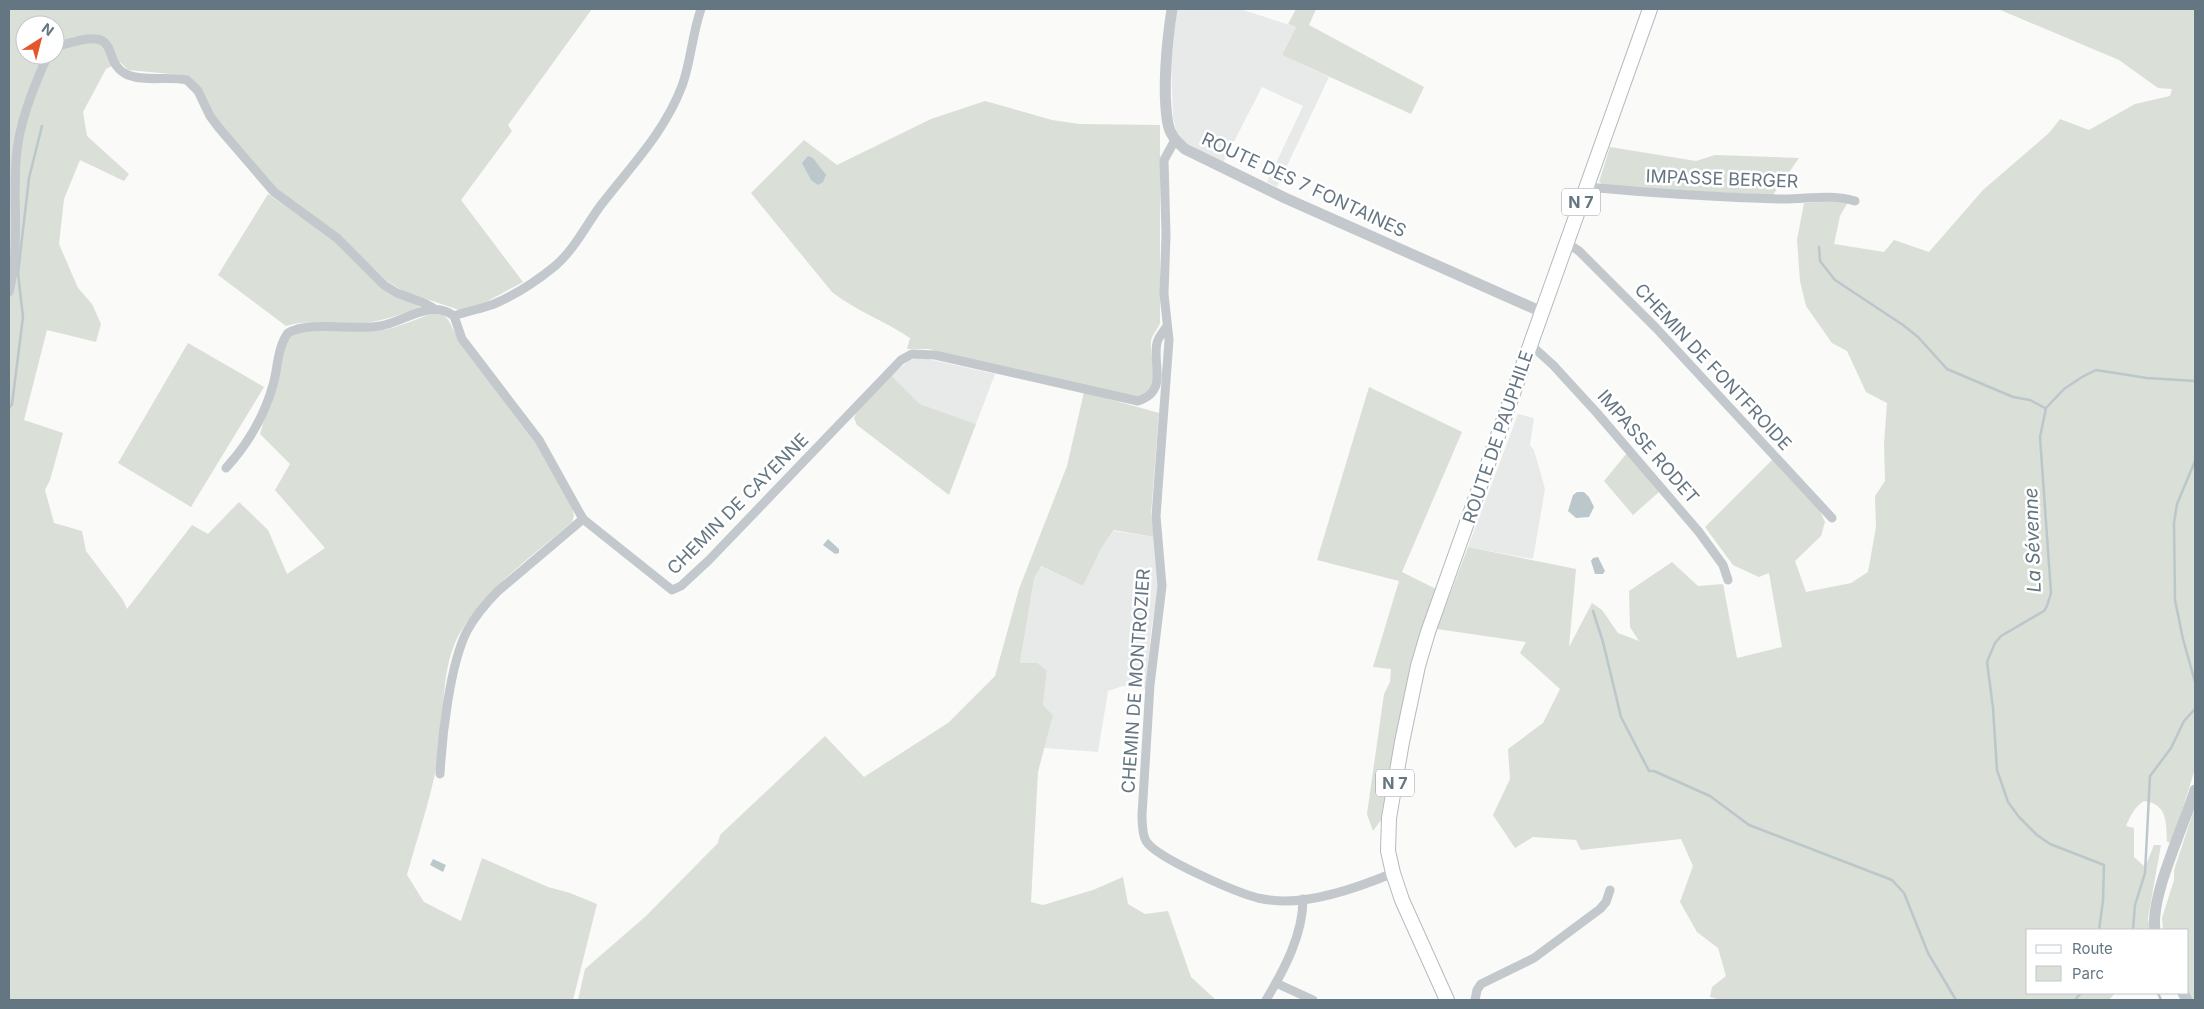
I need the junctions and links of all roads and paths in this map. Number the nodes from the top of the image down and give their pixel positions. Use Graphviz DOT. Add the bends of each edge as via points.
graph roads {
  1 [pos="701,9"];
  2 [pos="1172,9"];
  3 [pos="1650,9"];
  4 [pos="65,45"];
  5 [pos="44,65"];
  6 [pos="1175,140"];
  7 [pos="1587,187"];
  8 [pos="1855,201"];
  9 [pos="1567,243"];
  10 [pos="9,292"];
  11 [pos="433,308"];
  12 [pos="1542,312"];
  13 [pos="454,316"];
  14 [pos="1167,326"];
  15 [pos="1531,345"];
  16 [pos="226,468"];
  17 [pos="1832,518"];
  18 [pos="583,520"];
  19 [pos="1728,580"];
  20 [pos="440,774"];
  21 [pos="2195,790"];
  22 [pos="1393,874"];
  23 [pos="1610,890"];
  24 [pos="1303,899"];
  25 [pos="2155,929"];
  26 [pos="1276,983"];
  27 [pos="1266,1000"];
  28 [pos="1313,1000"];
  29 [pos="1447,1000"];
  30 [pos="1476,1000"];
  1 -- 13 [label="street" via="683,84 667,120 571,250 555,266 494,304"];
  2 -- 6 [label="street, ROUTE DES 7 FONTAINES" via="1167,91 1168,125"];
  3 -- 7 [label="main road, ROUTE DE PAUPHILE / N 7"];
  4 -- 11 [label="street" via="92,37 99,39 111,50 114,62 127,74 187,80 198,91 219,128 274,192 337,238 384,286"];
  5 -- 10 [label="street" via="17,142 16,240"];
  6 -- 12 [label="street, ROUTE DES 7 FONTAINES" via="1185,149 1255,184"];
  6 -- 14 [label="street, CHEMIN DE MONTROZIER" via="1164,160"];
  7 -- 8 [label="street, IMPASSE BERGER" via="1757,198 1844,197"];
  7 -- 9 [label="main road, ROUTE DE PAUPHILE / N 7"];
  9 -- 12 [label="main road, ROUTE DE PAUPHILE / N 7"];
  9 -- 17 [label="street, CHEMIN DE FONTFROIDE" via="1579,251 1656,328"];
  11 -- 13 [label="street" via="442,308"];
  11 -- 16 [label="street" via="383,325 302,327 288,333 262,414 244,446"];
  12 -- 15 [label="main road, ROUTE DE PAUPHILE / N 7"];
  13 -- 18 [label="street, CHEMIN DE CAYENNE" via="462,339 539,440"];
  14 -- 18 [label="street, CHEMIN DE CAYENNE" via="1156,342 1158,362 1154,388 1147,398 1138,401 935,356 912,354 901,360 709,560 681,586 672,590"];
  14 -- 24 [label="street, CHEMIN DE MONTROZIER" via="1169,340 1156,516 1162,586 1150,685 1143,830 1146,841 1154,850 1176,864 1257,898"];
  15 -- 19 [label="street, IMPASSE RODET" via="1554,365 1699,532 1723,565"];
  15 -- 22 [label="main road, ROUTE DE PAUPHILE / N 7" via="1418,666 1389,818 1388,852"];
  18 -- 20 [label="street" via="485,604 466,632 457,657"];
  21 -- 25 [label="street" via="2158,897"];
  22 -- 24 [label="street, CHEMIN DE MONTROZIER"];
  22 -- 29 [label="main road, N 7"];
  23 -- 30 [label="street" via="1600,910 1534,958 1481,984"];
  24 -- 26 [label="street" via="1302,923"];
  26 -- 27 [label="street"];
  26 -- 28 [label="street"];
}
